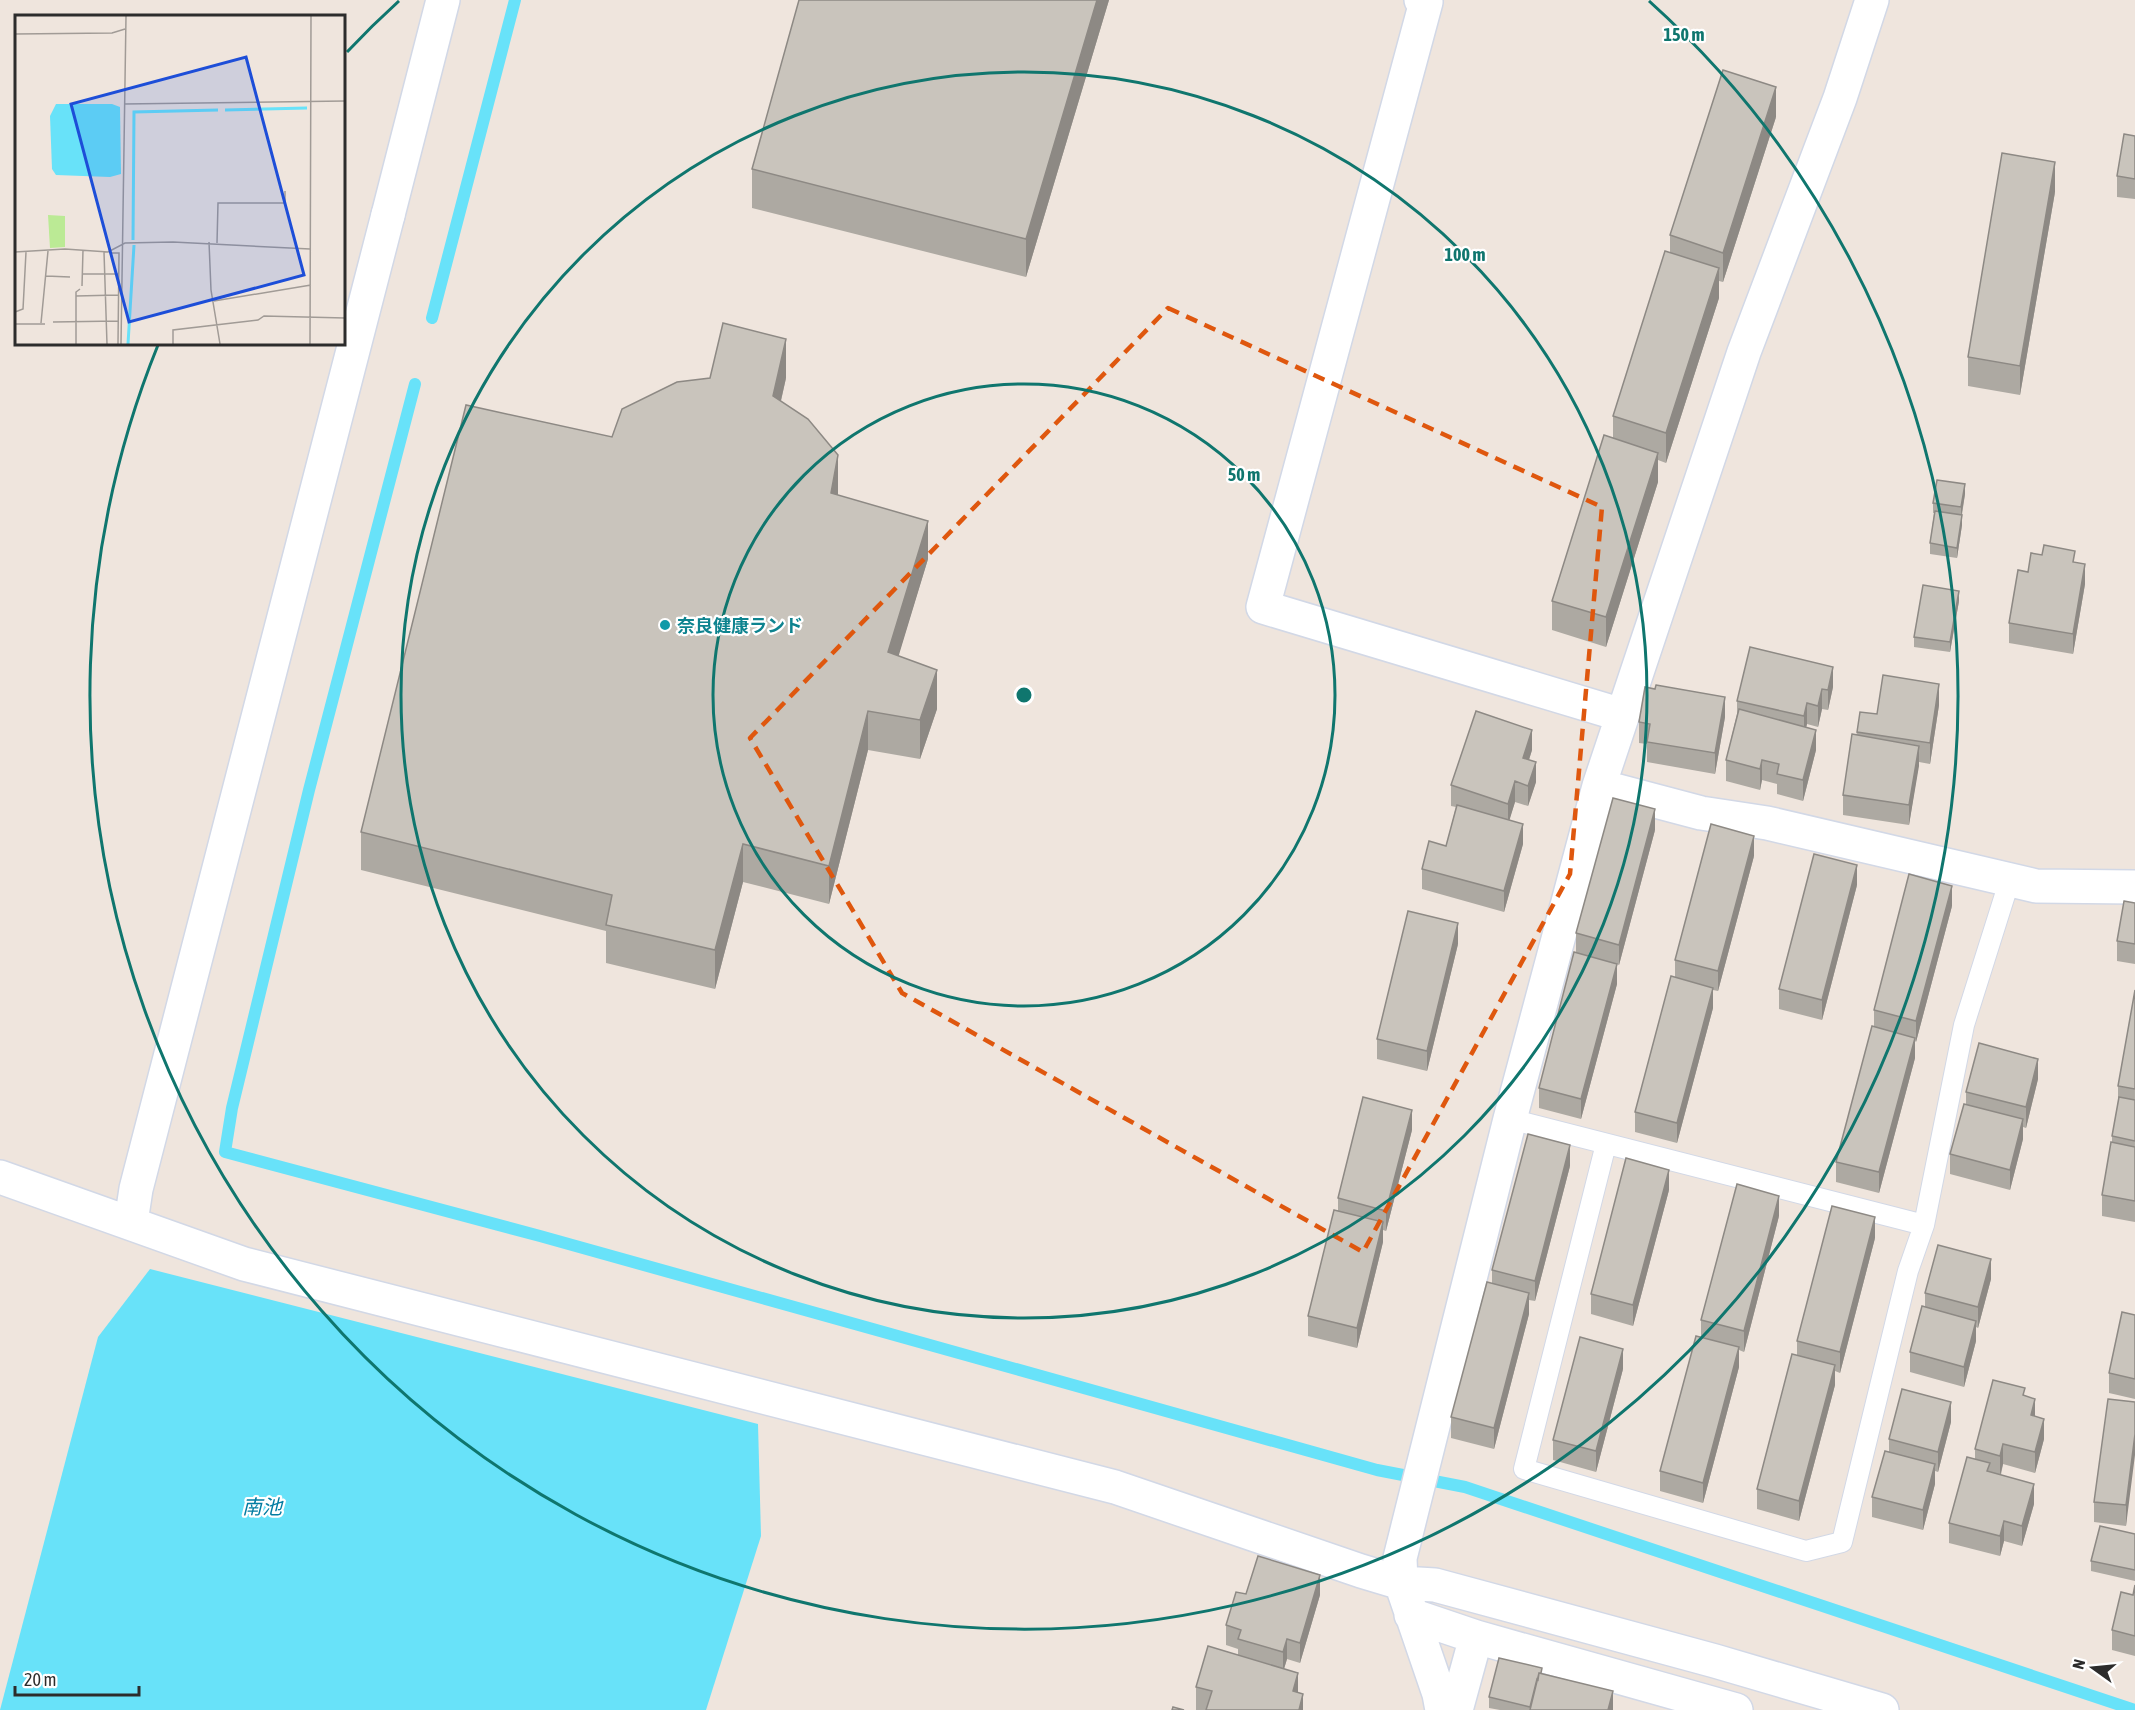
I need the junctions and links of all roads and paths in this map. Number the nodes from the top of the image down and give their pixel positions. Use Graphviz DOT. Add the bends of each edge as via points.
graph roads {
  1 [pos="443,0"];
  2 [pos="1421,0"];
  3 [pos="1872,0"];
  4 [pos="1622,715"];
  5 [pos="1599,786"];
  6 [pos="2010,879"];
  7 [pos="2135,887"];
  8 [pos="1510,1119"];
  9 [pos="1606,1144"];
  10 [pos="0,1177"];
  11 [pos="131,1222"];
  12 [pos="1924,1225"];
  13 [pos="1401,1583"];
  14 [pos="1411,1615"];
  15 [pos="1476,1637"];
  16 [pos="1664,1700"];
  17 [pos="1442,1710"];
  18 [pos="1456,1710"];
  19 [pos="1736,1710"];
  20 [pos="1882,1710"];
  1 -- 11 [label="street" via="142,1166"];
  2 -- 4 [label="street" via="1426,2 1263,607"];
  3 -- 4 [label="street" via="1840,98 1744,352"];
  4 -- 5 [label="street"];
  5 -- 6 [label="street" via="1701,813 1767,823"];
  5 -- 8 [label="street"];
  6 -- 7 [label="street" via="2036,886"];
  6 -- 12 [label="lane" via="1964,1025"];
  8 -- 9 [label="lane"];
  8 -- 13 [label="street" via="1400,1558"];
  9 -- 12 [label="lane"];
  9 -- 12 [label="lane" via="1524,1469 1806,1551 1842,1542 1908,1271"];
  10 -- 11 [label="street"];
  11 -- 13 [label="street" via="244,1264 1115,1487"];
  13 -- 14 [label="street"];
  13 -- 20 [label="street" via="1435,1585 1715,1660"];
  14 -- 15 [label="street"];
  14 -- 17 [label="street"];
  15 -- 16 [label="street"];
  15 -- 18 [label="street"];
  16 -- 19 [label="street"];
}
